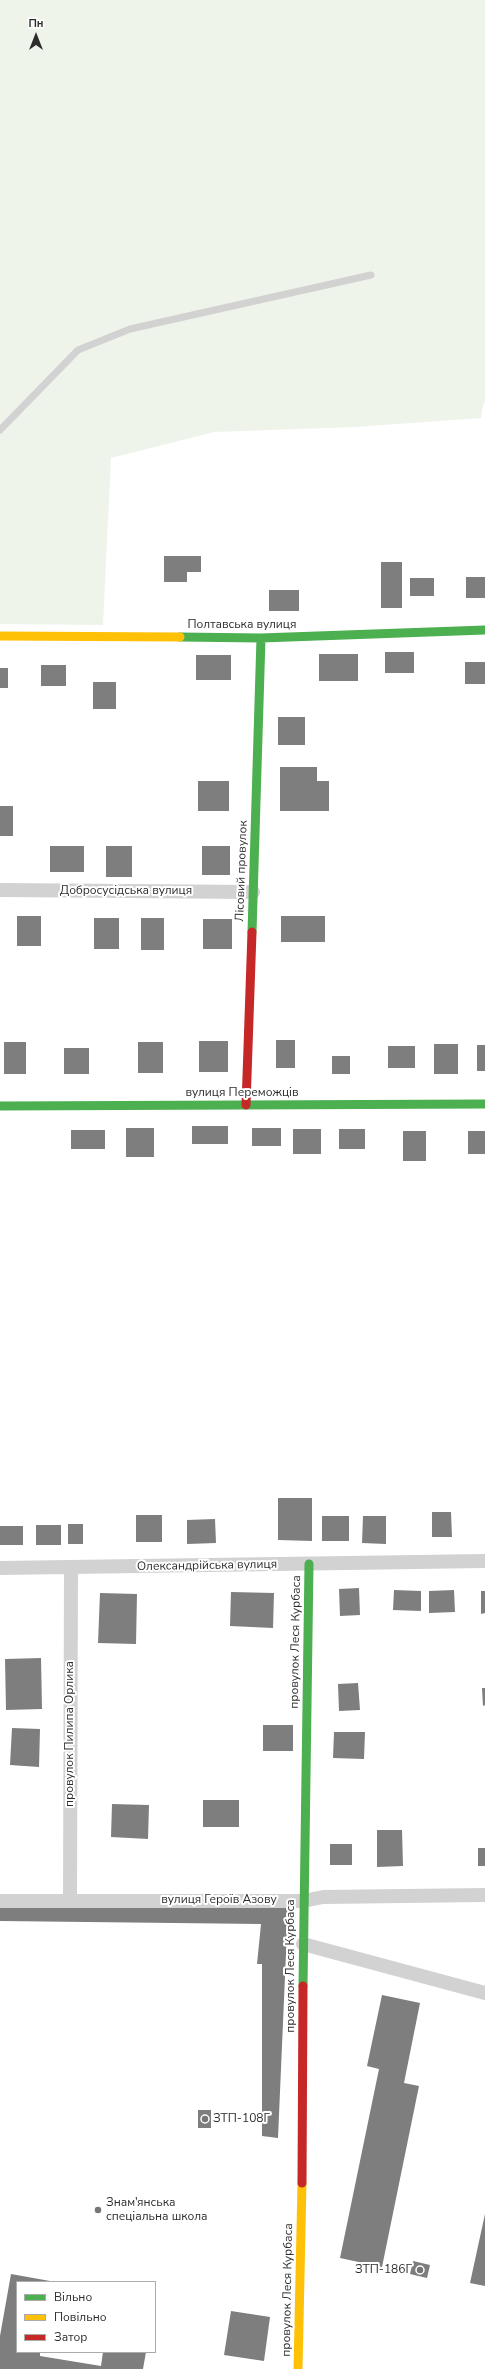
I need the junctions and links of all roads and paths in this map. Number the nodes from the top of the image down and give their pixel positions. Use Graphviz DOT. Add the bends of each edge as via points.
graph roads {
  1 [pos="371,274"];
  2 [pos="0,430"];
  3 [pos="485,630"];
  4 [pos="0,636"];
  5 [pos="261,638"];
  6 [pos="0,890"];
  7 [pos="253,892"];
  8 [pos="485,1104"];
  9 [pos="246,1105"];
  10 [pos="0,1106"];
  11 [pos="485,1561"];
  12 [pos="309,1564"];
  13 [pos="0,1568"];
  14 [pos="71,1568"];
  15 [pos="485,1895"];
  16 [pos="303,1900"];
  17 [pos="0,1901"];
  18 [pos="70,1901"];
  19 [pos="303,1944"];
  20 [pos="485,1993"];
  21 [pos="298,2369"];
  1 -- 2 [label="lane" via="130,328 78,350"];
  3 -- 5 [label="street, Полтавська вулиця"];
  4 -- 5 [label="street, Полтавська вулиця"];
  5 -- 7 [label="street, Лісовий провулок"];
  6 -- 7 [label="street, Добросусідська вулиця"];
  7 -- 9 [label="street, Лісовий провулок"];
  8 -- 9 [label="street, вулиця Переможців"];
  9 -- 10 [label="street, вулиця Переможців"];
  11 -- 12 [label="street, Олександрійська вулиця"];
  12 -- 14 [label="street, Олександрійська вулиця"];
  12 -- 16 [label="street, провулок Леся Курбаса"];
  13 -- 14 [label="street, Олександрійська вулиця"];
  14 -- 18 [label="street, провулок Пилипа Орлика"];
  15 -- 16 [label="street, вулиця Героїв Азову" via="323,1897"];
  16 -- 18 [label="street, вулиця Героїв Азову"];
  16 -- 19 [label="street, провулок Леся Курбаса"];
  17 -- 18 [label="street, вулиця Героїв Азову"];
  19 -- 20 [label="street"];
  19 -- 21 [label="street, провулок Леся Курбаса"];
}
